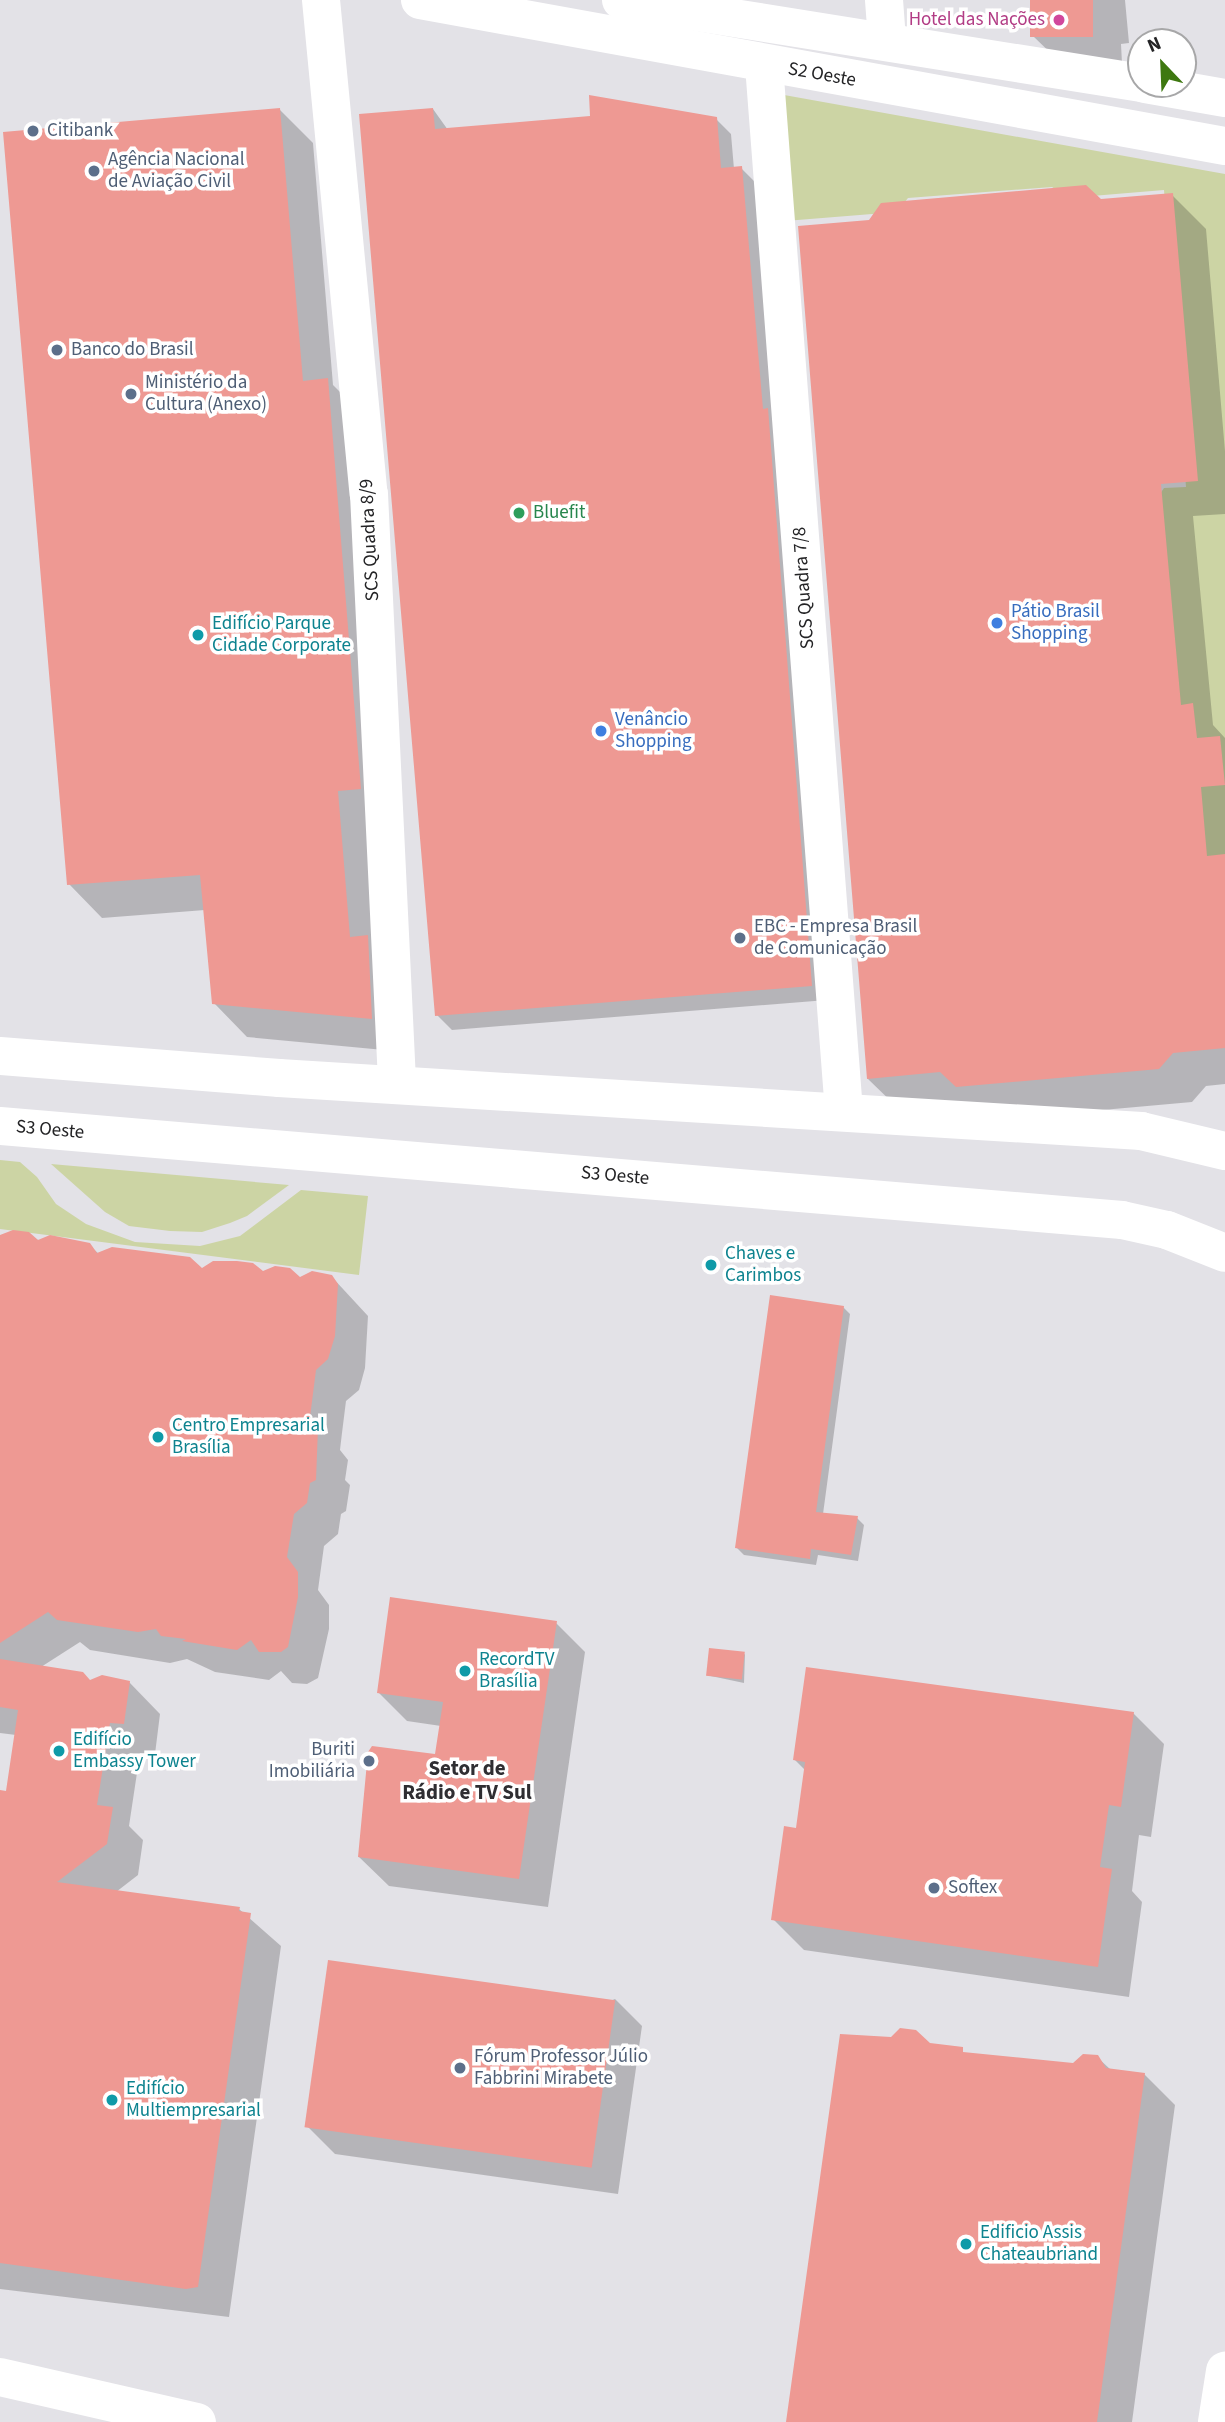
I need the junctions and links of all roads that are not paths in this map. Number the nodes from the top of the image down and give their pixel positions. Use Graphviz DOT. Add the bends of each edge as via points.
graph roads {
  1 [pos="321,0"];
  2 [pos="420,0"];
  3 [pos="621,0"];
  4 [pos="884,0"];
  5 [pos="887,40"];
  6 [pos="764,65"];
  7 [pos="1127,81"];
  8 [pos="1197,93"];
  9 [pos="1225,98"];
  10 [pos="1225,146"];
  11 [pos="0,1056"];
  12 [pos="397,1082"];
  13 [pos="844,1111"];
  14 [pos="0,1126"];
  15 [pos="1225,1151"];
  16 [pos="1225,1253"];
  17 [pos="1225,2371"];
  18 [pos="0,2376"];
  19 [pos="197,2422"];
  20 [pos="1217,2422"];
  1 -- 12 [label="main road, SCS Quadra 8/9" via="369,494"];
  2 -- 6 [label="main road, S2 Oeste"];
  3 -- 5 [label="main road"];
  4 -- 5 [label="main road"];
  5 -- 7 [label="main road"];
  6 -- 10 [label="main road, S2 Oeste"];
  6 -- 13 [label="main road, SCS Quadra 7/8"];
  8 -- 9 [label="main road"];
  11 -- 12 [label="main road" via="279,1078"];
  12 -- 13 [label="main road"];
  13 -- 15 [label="main road" via="1141,1131"];
  14 -- 16 [label="main road, S3 Oeste" via="1122,1220 1167,1230"];
  17 -- 20 [label="main road"];
  18 -- 19 [label="main road"];
}
